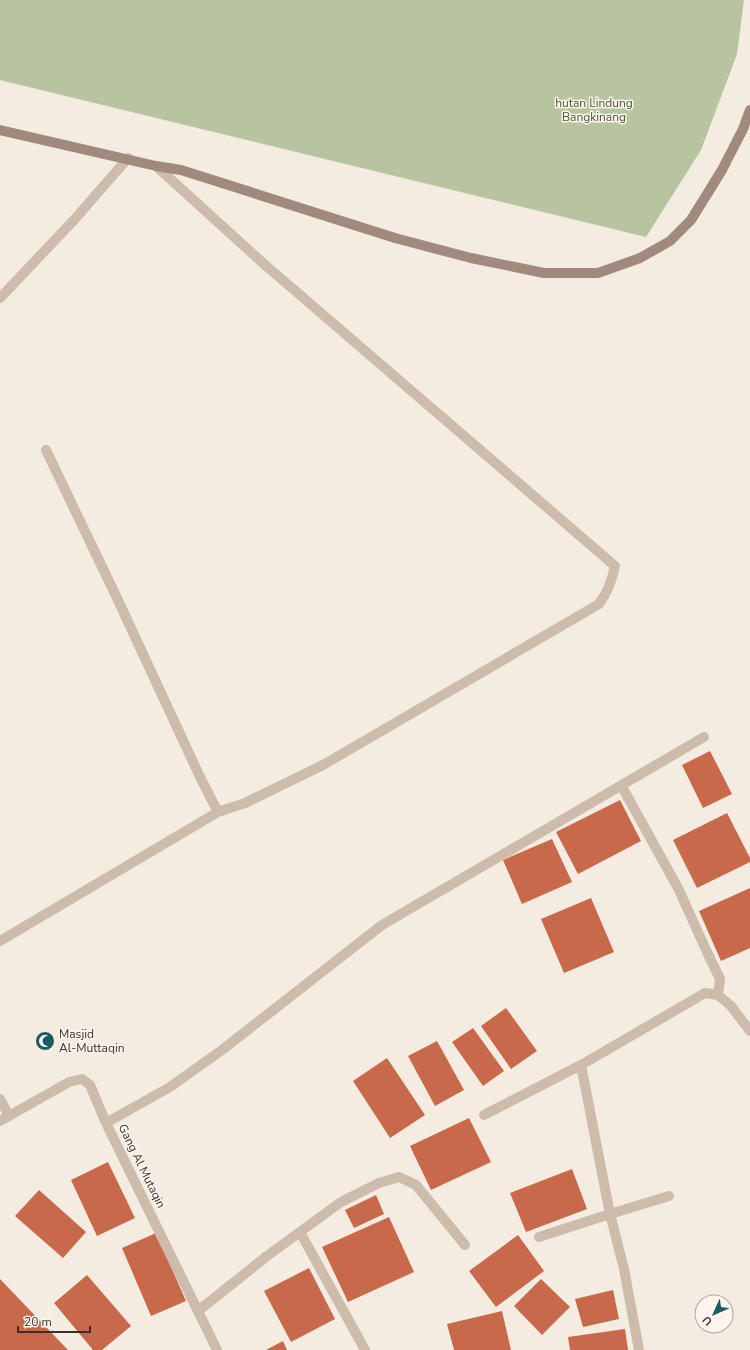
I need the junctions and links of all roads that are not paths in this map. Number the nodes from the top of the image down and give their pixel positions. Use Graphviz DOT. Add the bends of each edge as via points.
graph roads {
  1 [pos="750,110"];
  2 [pos="0,130"];
  3 [pos="128,158"];
  4 [pos="156,166"];
  5 [pos="0,298"];
  6 [pos="46,450"];
  7 [pos="704,737"];
  8 [pos="622,785"];
  9 [pos="218,812"];
  10 [pos="0,941"];
  11 [pos="718,996"];
  12 [pos="750,1031"];
  13 [pos="581,1065"];
  14 [pos="0,1099"];
  15 [pos="484,1115"];
  16 [pos="9,1116"];
  17 [pos="0,1121"];
  18 [pos="106,1123"];
  19 [pos="669,1196"];
  20 [pos="610,1214"];
  21 [pos="300,1232"];
  22 [pos="539,1237"];
  23 [pos="465,1245"];
  24 [pos="198,1311"];
  25 [pos="217,1350"];
  26 [pos="365,1350"];
  27 [pos="639,1350"];
  1 -- 4 [label="street" via="733,149 691,220 670,241 640,258 598,273 544,273 471,258 395,238 182,170"];
  2 -- 3 [label="street"];
  3 -- 4 [label="street"];
  3 -- 5 [label="street"];
  4 -- 9 [label="street" via="264,264 615,566 607,593 599,604 323,765 245,803"];
  6 -- 9 [label="street"];
  7 -- 8 [label="street"];
  8 -- 11 [label="street" via="678,888 720,979"];
  8 -- 18 [label="street" via="382,925 188,1075"];
  9 -- 10 [label="street"];
  11 -- 12 [label="street" via="731,1006"];
  11 -- 13 [label="street" via="705,993"];
  13 -- 15 [label="street"];
  13 -- 20 [label="street"];
  14 -- 16 [label="street"];
  16 -- 17 [label="street, Gang Al Mutaqin"];
  16 -- 18 [label="street, Gang Al Mutaqin" via="69,1082 82,1079 90,1086"];
  18 -- 24 [label="street, Gang Al Mutaqin"];
  19 -- 20 [label="street"];
  20 -- 22 [label="street"];
  20 -- 27 [label="street" via="624,1269"];
  21 -- 23 [label="street" via="341,1202 379,1183 399,1177 416,1185"];
  21 -- 24 [label="street"];
  21 -- 26 [label="street"];
  24 -- 25 [label="street, Gang Al Mutaqin"];
}
